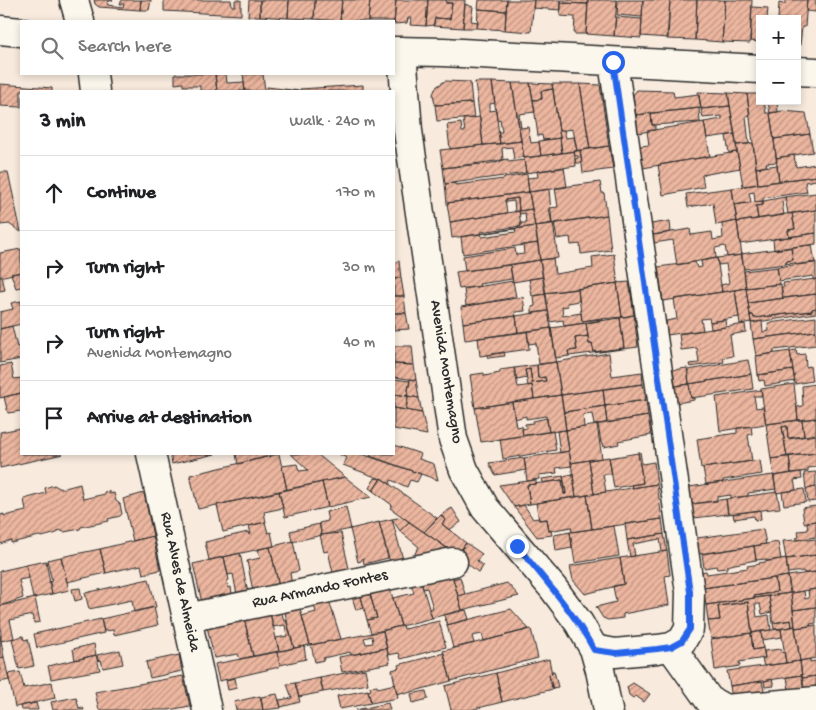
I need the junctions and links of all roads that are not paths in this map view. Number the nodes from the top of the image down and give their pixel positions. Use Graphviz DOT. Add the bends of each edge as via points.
graph roads {
  1 [pos="74,0"];
  2 [pos="80,20"];
  3 [pos="0,30"];
  4 [pos="20,32"];
  5 [pos="398,51"];
  6 [pos="613,62"];
  7 [pos="756,69"];
  8 [pos="801,71"];
  9 [pos="816,72"];
  10 [pos="92,75"];
  11 [pos="95,90"];
  12 [pos="401,133"];
  13 [pos="151,455"];
  14 [pos="453,562"];
  15 [pos="187,618"];
  16 [pos="671,647"];
  17 [pos="594,650"];
  18 [pos="816,701"];
  19 [pos="207,710"];
  20 [pos="608,710"];
  1 -- 2 [label="street"];
  3 -- 4 [label="street"];
  5 -- 6 [label="street"];
  5 -- 12 [label="street, Avenida Montemagno"];
  6 -- 7 [label="street"];
  6 -- 16 [label="street" via="690,592 690,629 682,641"];
  8 -- 9 [label="street"];
  10 -- 11 [label="street"];
  12 -- 17 [label="street, Avenida Montemagno" via="453,439 464,470 485,508 553,588"];
  13 -- 15 [label="street, Rua Alves de Almeida"];
  14 -- 15 [label="street, Rua Armando Fontes"];
  15 -- 19 [label="street, Rua Alves de Almeida"];
  16 -- 17 [label="street" via="616,653"];
  16 -- 18 [label="street" via="709,700 725,709"];
  17 -- 20 [label="street, Avenida Montemagno"];
}
